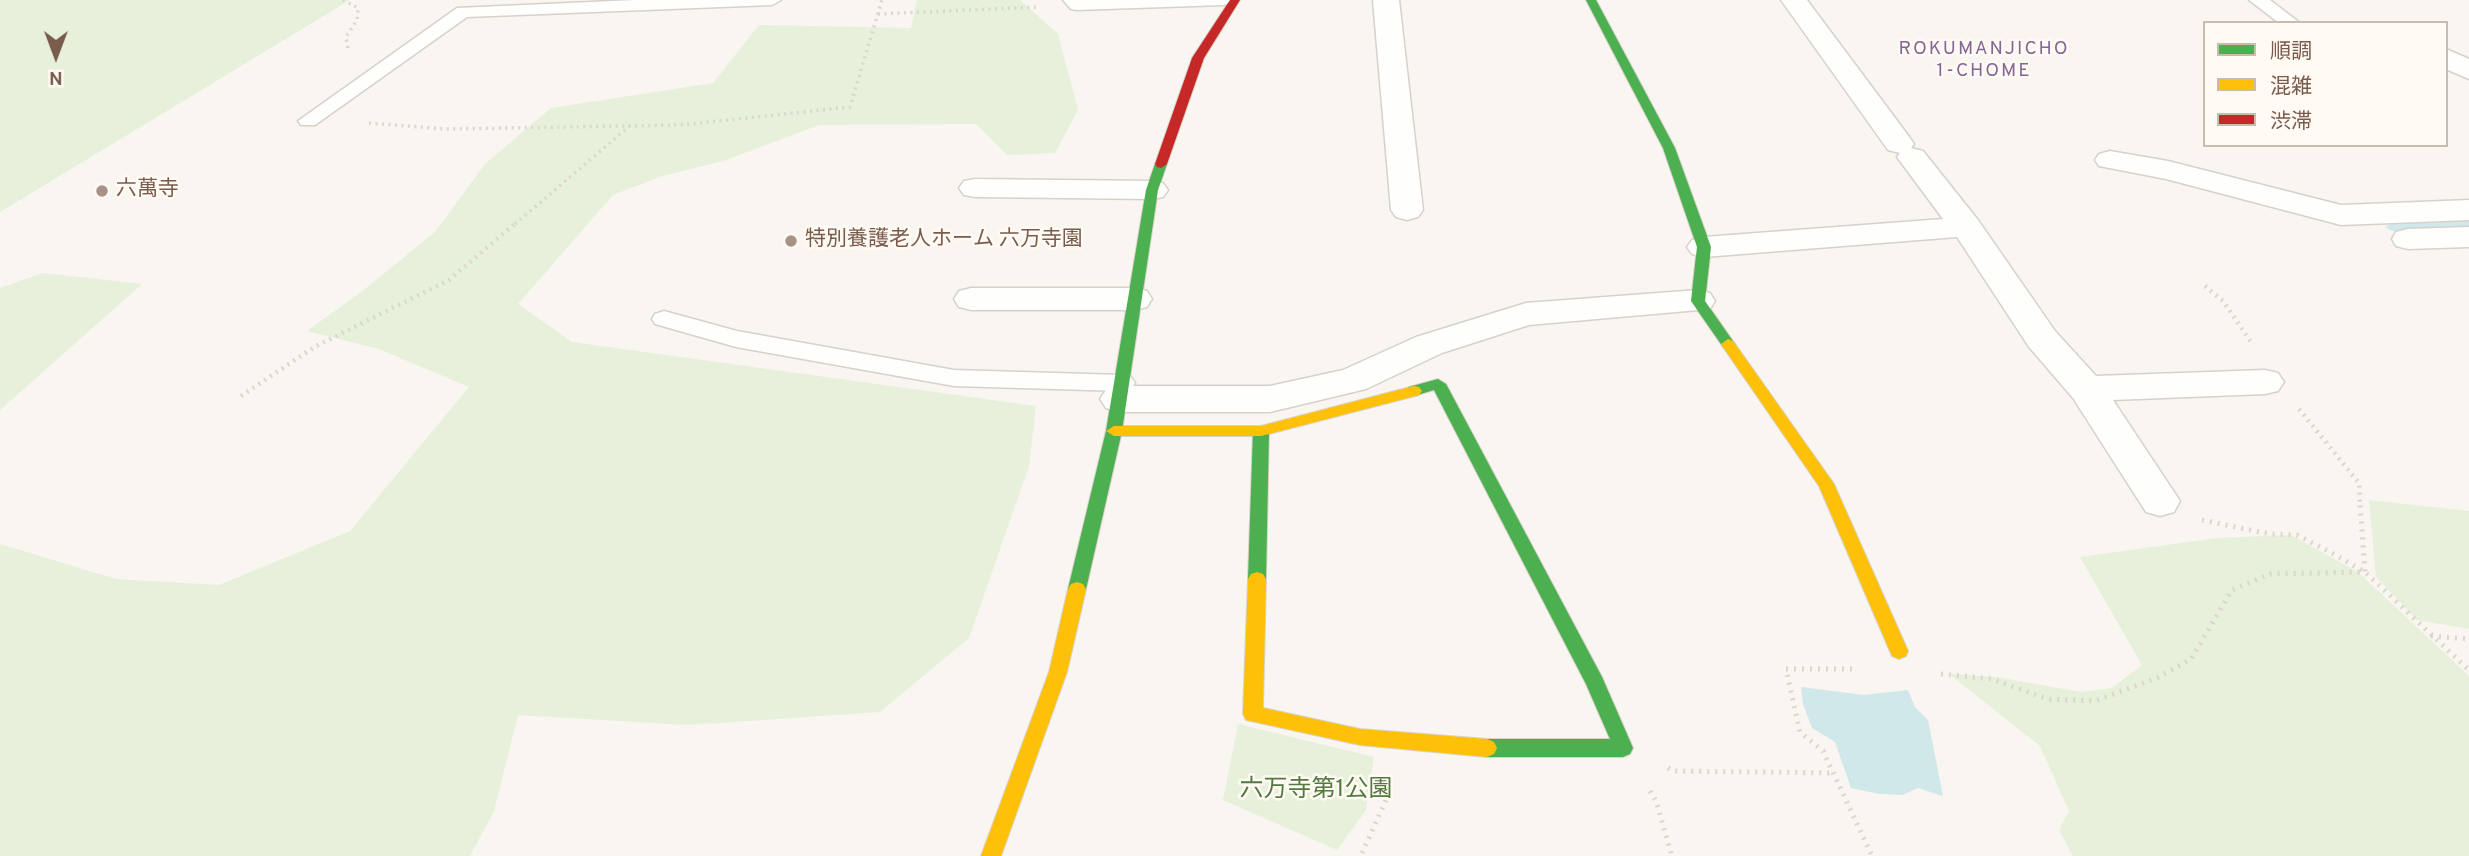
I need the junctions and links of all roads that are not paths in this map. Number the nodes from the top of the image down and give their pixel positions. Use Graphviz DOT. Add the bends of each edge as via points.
graph roads {
  1 [pos="772,0"];
  2 [pos="1224,0"];
  3 [pos="1235,0"];
  4 [pos="1386,0"];
  5 [pos="1591,0"];
  6 [pos="1794,0"];
  7 [pos="2258,0"];
  8 [pos="1074,3"];
  9 [pos="2288,21"];
  10 [pos="2469,54"];
  11 [pos="2448,56"];
  12 [pos="2448,57"];
  13 [pos="2469,71"];
  14 [pos="309,121"];
  15 [pos="2110,160"];
  16 [pos="975,188"];
  17 [pos="1152,190"];
  18 [pos="2304,206"];
  19 [pos="1408,210"];
  20 [pos="2469,210"];
  21 [pos="1966,227"];
  22 [pos="2469,237"];
  23 [pos="1704,247"];
  24 [pos="971,299"];
  25 [pos="1135,299"];
  26 [pos="1698,302"];
  27 [pos="664,319"];
  28 [pos="2272,378"];
  29 [pos="2086,389"];
  30 [pos="1118,404"];
  31 [pos="1261,431"];
  32 [pos="2160,501"];
  33 [pos="1901,659"];
  34 [pos="990,856"];
  1 -- 14 [label="lane" via="463,12"];
  2 -- 8 [label="lane"];
  3 -- 17 [label="street" via="1198,58"];
  4 -- 19 [label="street"];
  5 -- 23 [label="street" via="1669,148"];
  6 -- 21 [label="street"];
  7 -- 9 [label="lane"];
  10 -- 11 [label="street"];
  12 -- 13 [label="street"];
  15 -- 18 [label="street" via="2168,170"];
  16 -- 17 [label="street"];
  17 -- 25 [label="street"];
  18 -- 20 [label="street" via="2341,215"];
  18 -- 22 [label="street" via="2354,240"];
  21 -- 23 [label="street"];
  21 -- 29 [label="street" via="2042,339"];
  23 -- 26 [label="street"];
  24 -- 25 [label="street"];
  25 -- 30 [label="street"];
  26 -- 30 [label="street" via="1526,314 1429,345 1353,380 1270,398"];
  26 -- 33 [label="street" via="1826,484"];
  27 -- 30 [label="lane" via="736,339"];
  28 -- 29 [label="street"];
  29 -- 32 [label="street"];
  30 -- 31 [label="street"];
  30 -- 34 [label="street" via="1058,672"];
  31 -- 31 [label="street" via="1438,384 1595,683 1623,748 1506,750 1411,742 1360,737 1253,714"];
}
